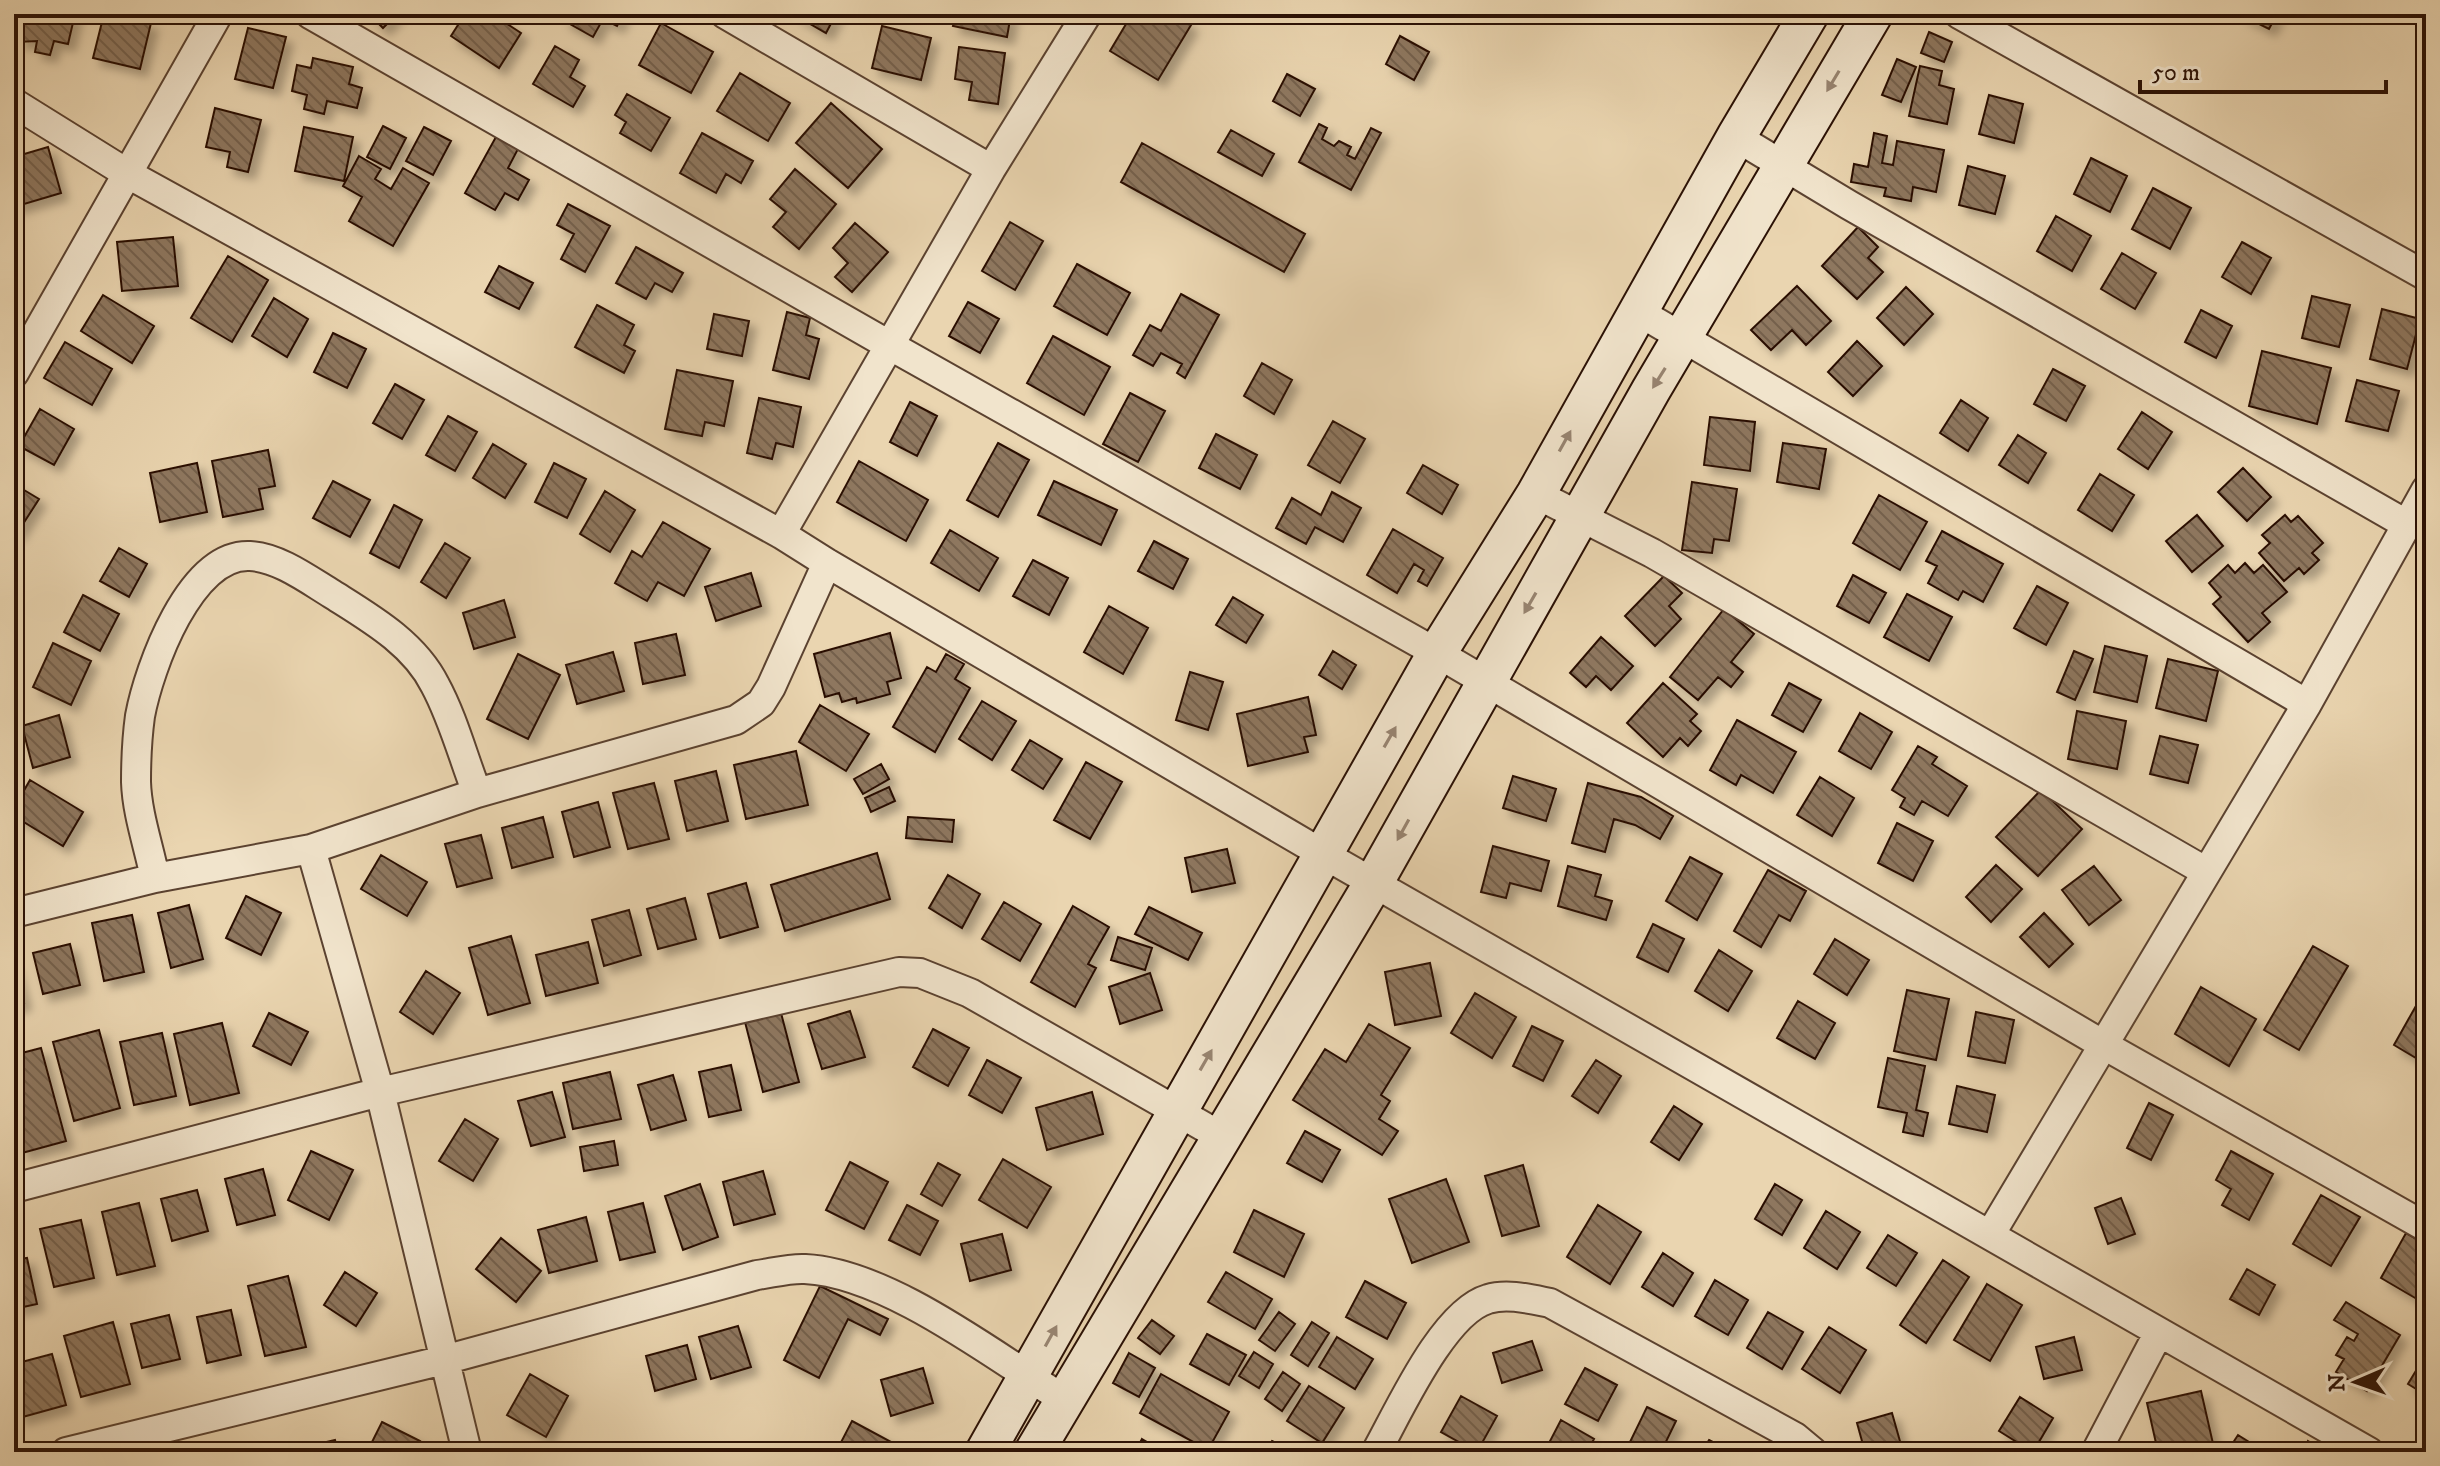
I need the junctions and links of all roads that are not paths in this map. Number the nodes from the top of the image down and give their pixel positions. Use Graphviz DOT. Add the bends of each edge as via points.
graph roads {
  1 [pos="218,14"];
  2 [pos="310,14"];
  3 [pos="725,14"];
  4 [pos="1087,14"];
  5 [pos="1809,14"];
  6 [pos="1873,14"];
  7 [pos="1959,14"];
  8 [pos="14,103"];
  9 [pos="1736,137"];
  10 [pos="1782,165"];
  11 [pos="991,169"];
  12 [pos="128,174"];
  13 [pos="2426,276"];
  14 [pos="1639,312"];
  15 [pos="1684,337"];
  16 [pos="889,345"];
  17 [pos="14,373"];
  18 [pos="2426,490"];
  19 [pos="1536,494"];
  20 [pos="1580,516"];
  21 [pos="2406,524"];
  22 [pos="781,534"];
  23 [pos="827,563"];
  24 [pos="1437,653"];
  25 [pos="1486,682"];
  26 [pos="2307,704"];
  27 [pos="477,793"];
  28 [pos="311,849"];
  29 [pos="1323,854"];
  30 [pos="2205,871"];
  31 [pos="155,878"];
  32 [pos="1374,882"];
  33 [pos="14,913"];
  34 [pos="2102,1044"];
  35 [pos="380,1092"];
  36 [pos="1178,1109"];
  37 [pos="1222,1137"];
  38 [pos="14,1188"];
  39 [pos="2426,1227"];
  40 [pos="1990,1235"];
  41 [pos="2159,1332"];
  42 [pos="444,1360"];
  43 [pos="1028,1377"];
  44 [pos="1065,1400"];
  45 [pos="66,1452"];
  46 [pos="467,1452"];
  47 [pos="985,1452"];
  48 [pos="1034,1452"];
  49 [pos="1376,1452"];
  50 [pos="1813,1452"];
  51 [pos="2096,1452"];
  52 [pos="2369,1452"];
  1 -- 12 [label="street"];
  2 -- 16 [label="street"];
  3 -- 11 [label="street"];
  4 -- 11 [label="street"];
  5 -- 9 [label="street"];
  6 -- 10 [label="street, one-way"];
  7 -- 13 [label="street"];
  8 -- 12 [label="street"];
  9 -- 10 [label="street"];
  9 -- 14 [label="street"];
  10 -- 15 [label="street"];
  10 -- 21 [label="street"];
  11 -- 16 [label="street"];
  12 -- 17 [label="street"];
  12 -- 22 [label="street"];
  14 -- 15 [label="street"];
  19 -- 14 [label="street, one-way"];
  15 -- 20 [label="street, one-way"];
  15 -- 26 [label="street"];
  16 -- 22 [label="street"];
  16 -- 24 [label="street"];
  18 -- 21 [label="street"];
  19 -- 20 [label="street"];
  19 -- 24 [label="street"];
  20 -- 25 [label="street, one-way"];
  20 -- 30 [label="street"];
  21 -- 26 [label="street"];
  22 -- 23 [label="street"];
  23 -- 27 [label="street" via="771,687 761,703 736,720"];
  23 -- 29 [label="street"];
  24 -- 25 [label="street"];
  29 -- 24 [label="street, one-way"];
  25 -- 32 [label="street, one-way"];
  25 -- 34 [label="street"];
  26 -- 30 [label="street"];
  27 -- 28 [label="street"];
  27 -- 31 [label="street" via="435,685 415,654 314,583 268,559 237,557 214,567 191,593 168,633 141,713 136,786"];
  28 -- 31 [label="street"];
  28 -- 35 [label="street"];
  29 -- 32 [label="street"];
  36 -- 29 [label="street, one-way"];
  30 -- 34 [label="street"];
  31 -- 33 [label="street"];
  32 -- 37 [label="street"];
  32 -- 40 [label="street"];
  34 -- 39 [label="street"];
  34 -- 40 [label="street"];
  35 -- 36 [label="street" via="899,972 920,973 970,993"];
  35 -- 38 [label="street"];
  35 -- 42 [label="street"];
  36 -- 37 [label="street"];
  43 -- 36 [label="street, one-way"];
  37 -- 44 [label="street"];
  40 -- 41 [label="street"];
  41 -- 51 [label="street"];
  41 -- 52 [label="street"];
  42 -- 43 [label="street" via="757,1275 803,1269 846,1275 889,1292"];
  42 -- 45 [label="street"];
  42 -- 46 [label="street"];
  43 -- 44 [label="street"];
  43 -- 47 [label="street"];
  44 -- 48 [label="street"];
  49 -- 50 [label="street" via="1443,1334 1463,1311 1489,1298 1521,1297 1550,1303 1795,1437"];
}
